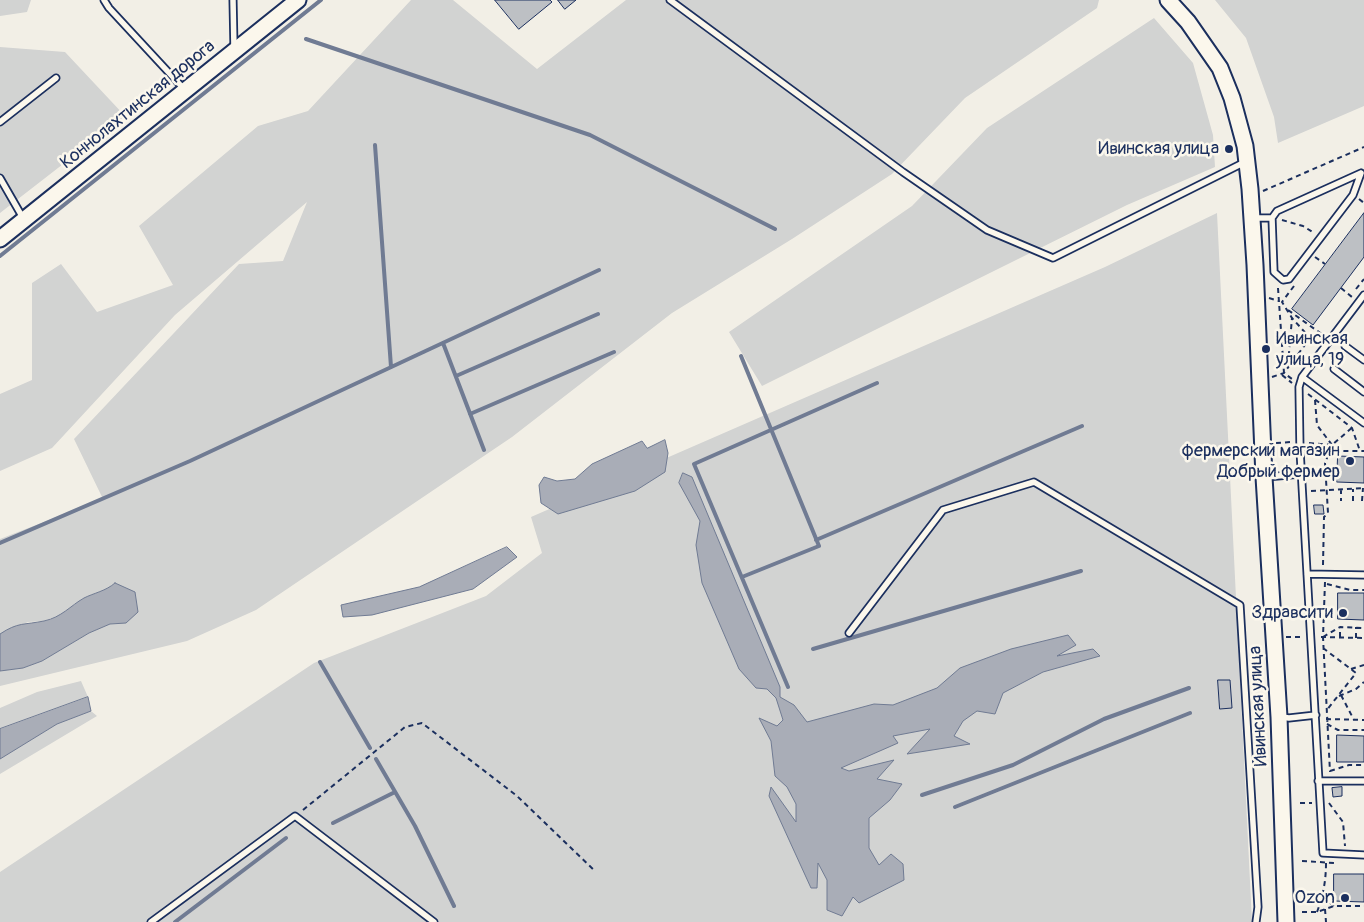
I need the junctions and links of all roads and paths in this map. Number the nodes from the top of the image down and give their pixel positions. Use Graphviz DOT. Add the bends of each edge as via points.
graph roads {
  1 [pos="104,0"];
  2 [pos="233,0"];
  3 [pos="298,0"];
  4 [pos="670,0"];
  5 [pos="1168,0"];
  6 [pos="234,52"];
  7 [pos="56,78"];
  8 [pos="186,90"];
  9 [pos="0,122"];
  10 [pos="1364,147"];
  11 [pos="1246,161"];
  12 [pos="0,178"];
  13 [pos="1260,192"];
  14 [pos="1359,199"];
  15 [pos="1364,203"];
  16 [pos="1251,218"];
  17 [pos="1272,218"];
  18 [pos="24,220"];
  19 [pos="1321,237"];
  20 [pos="0,239"];
  21 [pos="1311,262"];
  22 [pos="1325,264"];
  23 [pos="1278,276"];
  24 [pos="1364,279"];
  25 [pos="1294,286"];
  26 [pos="1341,288"];
  27 [pos="1364,295"];
  28 [pos="1262,296"];
  29 [pos="1281,301"];
  30 [pos="1286,309"];
  31 [pos="1292,318"];
  32 [pos="1310,338"];
  33 [pos="1345,346"];
  34 [pos="1364,360"];
  35 [pos="1288,367"];
  36 [pos="1334,369"];
  37 [pos="1283,374"];
  38 [pos="1302,377"];
  39 [pos="1267,379"];
  40 [pos="1299,388"];
  41 [pos="1364,392"];
  42 [pos="1315,398"];
  43 [pos="1364,423"];
  44 [pos="1353,427"];
  45 [pos="1332,445"];
  46 [pos="1360,451"];
  47 [pos="1364,451"];
  48 [pos="1301,474"];
  49 [pos="1264,477"];
  50 [pos="1363,488"];
  51 [pos="1341,489"];
  52 [pos="1353,489"];
  53 [pos="1327,490"];
  54 [pos="1302,492"];
  55 [pos="1341,501"];
  56 [pos="1353,501"];
  57 [pos="1362,501"];
  58 [pos="1307,574"];
  59 [pos="1323,575"];
  60 [pos="1364,576"];
  61 [pos="1325,583"];
  62 [pos="1364,590"];
  63 [pos="1340,627"];
  64 [pos="1356,627"];
  65 [pos="1364,628"];
  66 [pos="849,633"];
  67 [pos="1323,637"];
  68 [pos="1340,638"];
  69 [pos="1356,638"];
  70 [pos="1364,638"];
  71 [pos="1323,648"];
  72 [pos="1364,665"];
  73 [pos="1351,669"];
  74 [pos="1364,682"];
  75 [pos="1341,694"];
  76 [pos="1326,711"];
  77 [pos="1316,712"];
  78 [pos="1278,717"];
  79 [pos="1327,719"];
  80 [pos="1354,720"];
  81 [pos="1364,720"];
  82 [pos="1327,724"];
  83 [pos="1364,730"];
  84 [pos="1364,765"];
  85 [pos="1330,771"];
  86 [pos="1318,781"];
  87 [pos="1329,781"];
  88 [pos="1364,781"];
  89 [pos="1319,802"];
  90 [pos="1300,803"];
  91 [pos="295,816"];
  92 [pos="1327,853"];
  93 [pos="1345,854"];
  94 [pos="1364,855"];
  95 [pos="594,871"];
  96 [pos="1323,897"];
  97 [pos="1334,906"];
  98 [pos="1364,906"];
  99 [pos="1325,909"];
  100 [pos="1302,912"];
  101 [pos="1317,912"];
  102 [pos="151,922"];
  103 [pos="434,922"];
  104 [pos="1256,922"];
  105 [pos="1286,922"];
  106 [pos="1326,922"];
  1 -- 8 [label="lane"];
  2 -- 6 [label="lane"];
  3 -- 6 [label="street, Коннолахтинская дорога"];
  4 -- 11 [label="lane" via="903,172 988,230 1053,258"];
  5 -- 11 [label="street, Ивинская улица" via="1188,22 1220,68 1232,98"];
  6 -- 8 [label="street, Коннолахтинская дорога"];
  7 -- 9 [label="lane"];
  8 -- 18 [label="street, Коннолахтинская дорога"];
  10 -- 13 [label="path"];
  11 -- 16 [label="street, Ивинская улица"];
  12 -- 18 [label="lane"];
  14 -- 15 [label="path"];
  16 -- 17 [label="lane"];
  16 -- 49 [label="street, Ивинская улица"];
  17 -- 19 [label="path" via="1303,226"];
  17 -- 19 [label="lane" via="1277,211 1362,173 1353,194"];
  17 -- 23 [label="lane" via="1274,272"];
  18 -- 20 [label="street, Коннолахтинская дорога"];
  19 -- 23 [label="lane" via="1290,279 1283,280"];
  21 -- 22 [label="path" via="1315,257"];
  23 -- 29 [label="path"];
  24 -- 26 [label="path" via="1351,296"];
  25 -- 29 [label="path"];
  27 -- 38 [label="lane"];
  28 -- 29 [label="path"];
  29 -- 30 [label="path"];
  29 -- 37 [label="path"];
  30 -- 31 [label="path"];
  30 -- 32 [label="path" via="1323,335 1317,343"];
  31 -- 32 [label="path"];
  31 -- 35 [label="path"];
  32 -- 35 [label="path"];
  33 -- 34 [label="lane"];
  35 -- 37 [label="path"];
  36 -- 41 [label="lane"];
  37 -- 39 [label="path"];
  37 -- 40 [label="path"];
  38 -- 40 [label="lane"];
  38 -- 43 [label="lane"];
  40 -- 42 [label="path"];
  40 -- 48 [label="lane"];
  42 -- 44 [label="path"];
  42 -- 45 [label="path" via="1317,425"];
  44 -- 45 [label="path"];
  44 -- 46 [label="path"];
  45 -- 46 [label="path" via="1343,451"];
  45 -- 53 [label="path" via="1325,463"];
  46 -- 47 [label="path"];
  48 -- 49 [label="lane"];
  48 -- 54 [label="lane"];
  49 -- 78 [label="street, Ивинская улица"];
  50 -- 52 [label="path"];
  50 -- 57 [label="path"];
  51 -- 52 [label="path"];
  51 -- 53 [label="path"];
  51 -- 55 [label="path"];
  52 -- 56 [label="path"];
  53 -- 54 [label="path"];
  53 -- 59 [label="path"];
  54 -- 58 [label="lane"];
  58 -- 59 [label="lane"];
  58 -- 77 [label="lane"];
  59 -- 60 [label="lane"];
  59 -- 61 [label="path"];
  61 -- 62 [label="path"];
  61 -- 67 [label="path"];
  63 -- 64 [label="path"];
  63 -- 67 [label="path"];
  63 -- 68 [label="path"];
  64 -- 65 [label="path"];
  64 -- 69 [label="path"];
  66 -- 104 [label="lane" via="943,510 1034,482 1240,605 1258,907"];
  67 -- 68 [label="path"];
  67 -- 71 [label="path"];
  68 -- 69 [label="path"];
  69 -- 70 [label="path"];
  71 -- 73 [label="path"];
  71 -- 76 [label="path"];
  72 -- 73 [label="path"];
  73 -- 75 [label="path" via="1356,673"];
  74 -- 75 [label="path"];
  75 -- 76 [label="path"];
  75 -- 80 [label="path"];
  76 -- 77 [label="path"];
  76 -- 79 [label="path"];
  77 -- 78 [label="lane" via="1290,718"];
  77 -- 86 [label="lane"];
  78 -- 105 [label="street, Ивинская улица"];
  79 -- 80 [label="path"];
  79 -- 82 [label="path"];
  80 -- 81 [label="path"];
  82 -- 83 [label="path" via="1338,730"];
  82 -- 85 [label="path"];
  84 -- 85 [label="path" via="1349,765"];
  85 -- 87 [label="path"];
  86 -- 87 [label="lane"];
  86 -- 89 [label="lane"];
  87 -- 88 [label="lane"];
  89 -- 90 [label="path"];
  89 -- 92 [label="lane" via="1322,853"];
  89 -- 93 [label="path" via="1328,802 1343,822"];
  91 -- 95 [label="path" via="406,727 422,723 517,796"];
  91 -- 102 [label="lane"];
  91 -- 103 [label="lane"];
  92 -- 93 [label="lane"];
  92 -- 96 [label="path"];
  93 -- 94 [label="lane"];
  96 -- 97 [label="path"];
  96 -- 101 [label="path"];
  97 -- 98 [label="path"];
  97 -- 99 [label="path"];
  99 -- 101 [label="path"];
  99 -- 106 [label="path"];
  100 -- 101 [label="path"];
}
